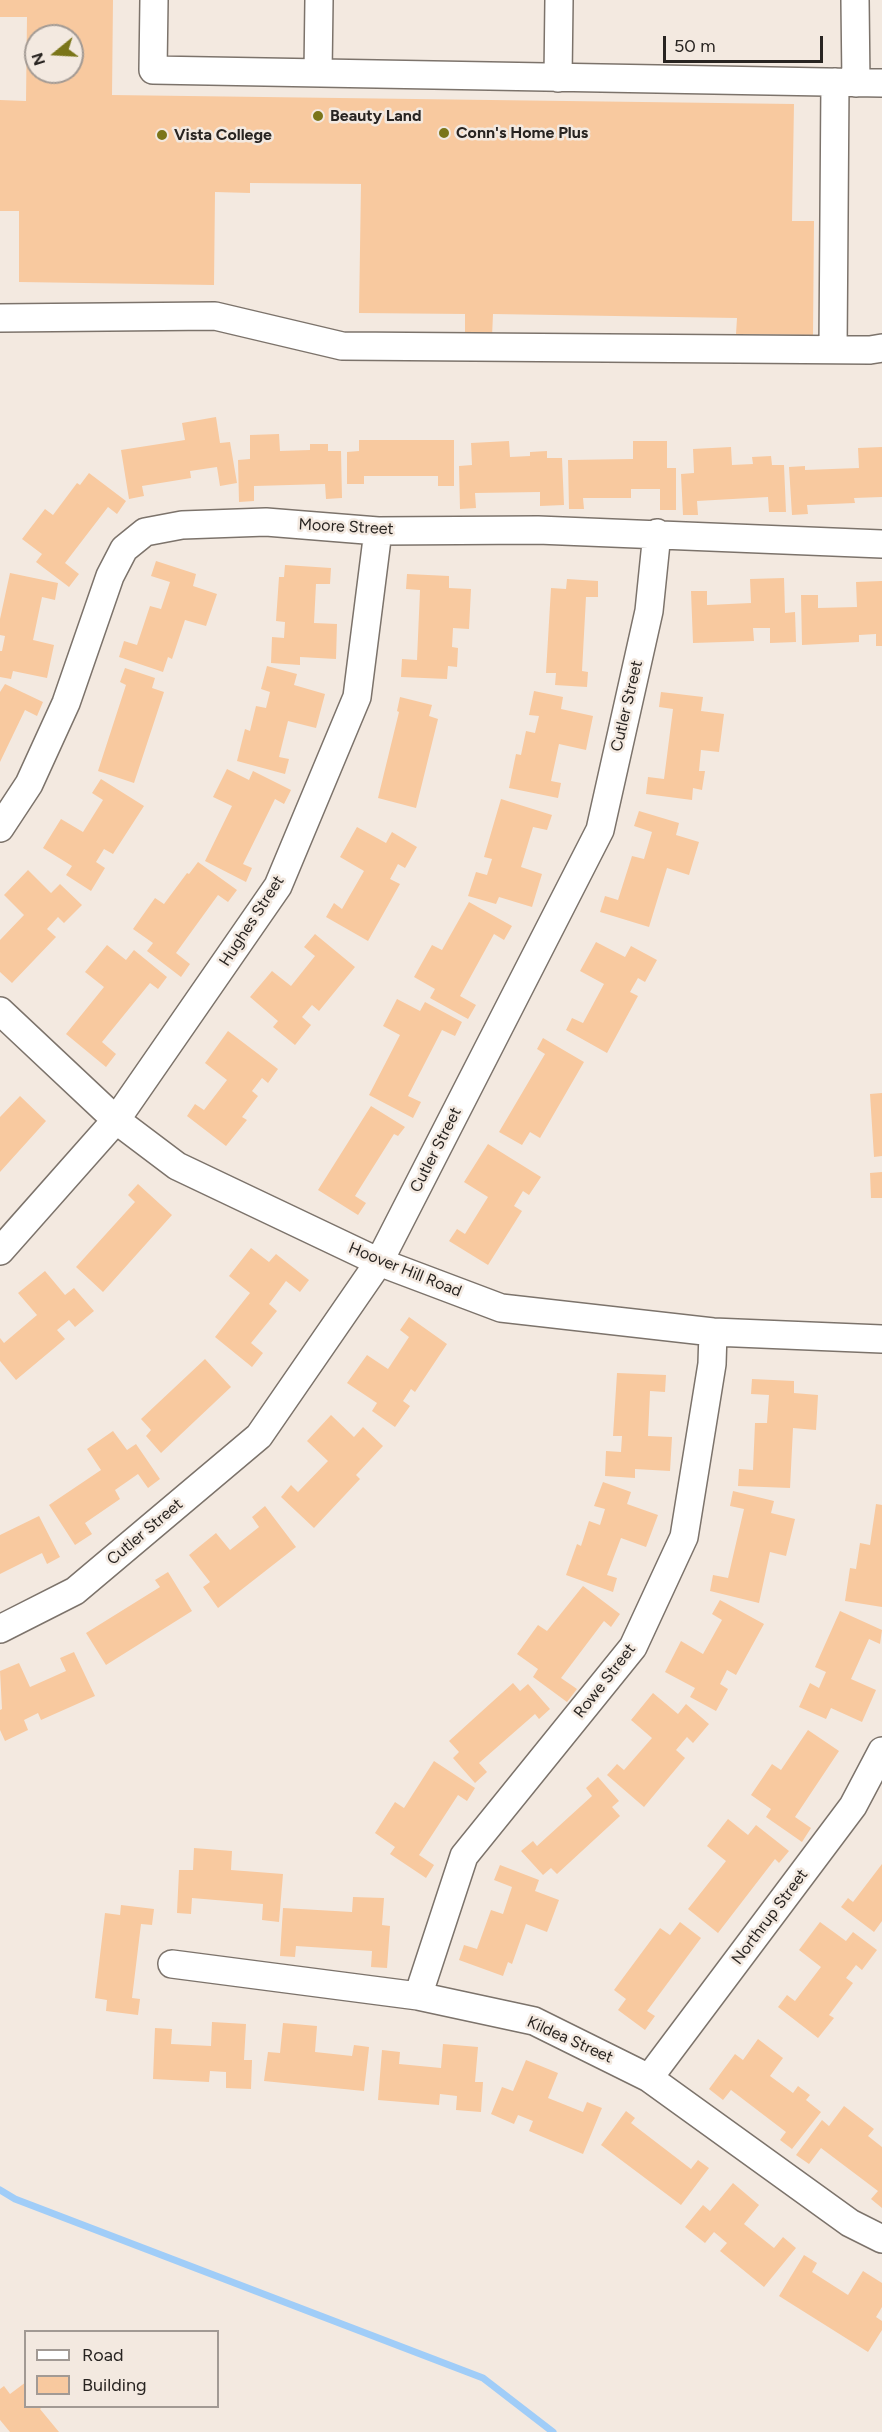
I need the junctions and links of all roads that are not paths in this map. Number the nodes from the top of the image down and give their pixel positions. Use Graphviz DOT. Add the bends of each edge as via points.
graph roads {
  1 [pos="154,0"];
  2 [pos="319,0"];
  3 [pos="560,0"];
  4 [pos="855,0"];
  5 [pos="318,73"];
  6 [pos="558,78"];
  7 [pos="858,83"];
  8 [pos="0,318"];
  9 [pos="882,348"];
  10 [pos="833,350"];
  11 [pos="378,531"];
  12 [pos="657,533"];
  13 [pos="882,544"];
  14 [pos="0,828"];
  15 [pos="0,1011"];
  16 [pos="116,1120"];
  17 [pos="0,1251"];
  18 [pos="379,1262"];
  19 [pos="713,1332"];
  20 [pos="882,1339"];
  21 [pos="0,1629"];
  22 [pos="882,1751"];
  23 [pos="171,1964"];
  24 [pos="418,1996"];
  25 [pos="649,2078"];
  26 [pos="882,2239"];
  1 -- 5 [label="street" via="153,70"];
  2 -- 5 [label="street"];
  3 -- 6 [label="street"];
  4 -- 7 [label="street"];
  5 -- 6 [label="street"];
  6 -- 7 [label="street"];
  7 -- 10 [label="street"];
  8 -- 10 [label="street" via="216,316 342,346"];
  9 -- 10 [label="street"];
  11 -- 12 [label="street, Moore Street"];
  11 -- 14 [label="street, Moore Street" via="266,522 182,525 145,532 124,549 110,576 66,703 29,784"];
  11 -- 16 [label="street, Hughes Street" via="357,697 278,886"];
  12 -- 13 [label="street, Moore Street"];
  12 -- 18 [label="street, Cutler Street" via="649,611 600,830"];
  15 -- 16 [label="street, Hoover Hill Road"];
  16 -- 17 [label="street, Hughes Street"];
  16 -- 18 [label="street, Hoover Hill Road" via="177,1166"];
  18 -- 19 [label="street, Hoover Hill Road" via="501,1308"];
  18 -- 21 [label="street, Cutler Street" via="259,1436 75,1591"];
  19 -- 20 [label="street, Hoover Hill Road"];
  19 -- 24 [label="street, Rowe Street" via="712,1364 684,1538 633,1647 464,1856"];
  22 -- 25 [label="street, Northrup Street" via="853,1806"];
  23 -- 24 [label="street, Kildea Street"];
  24 -- 25 [label="street, Kildea Street" via="534,2021"];
  25 -- 26 [label="street, Kildea Street" via="850,2223"];
}
